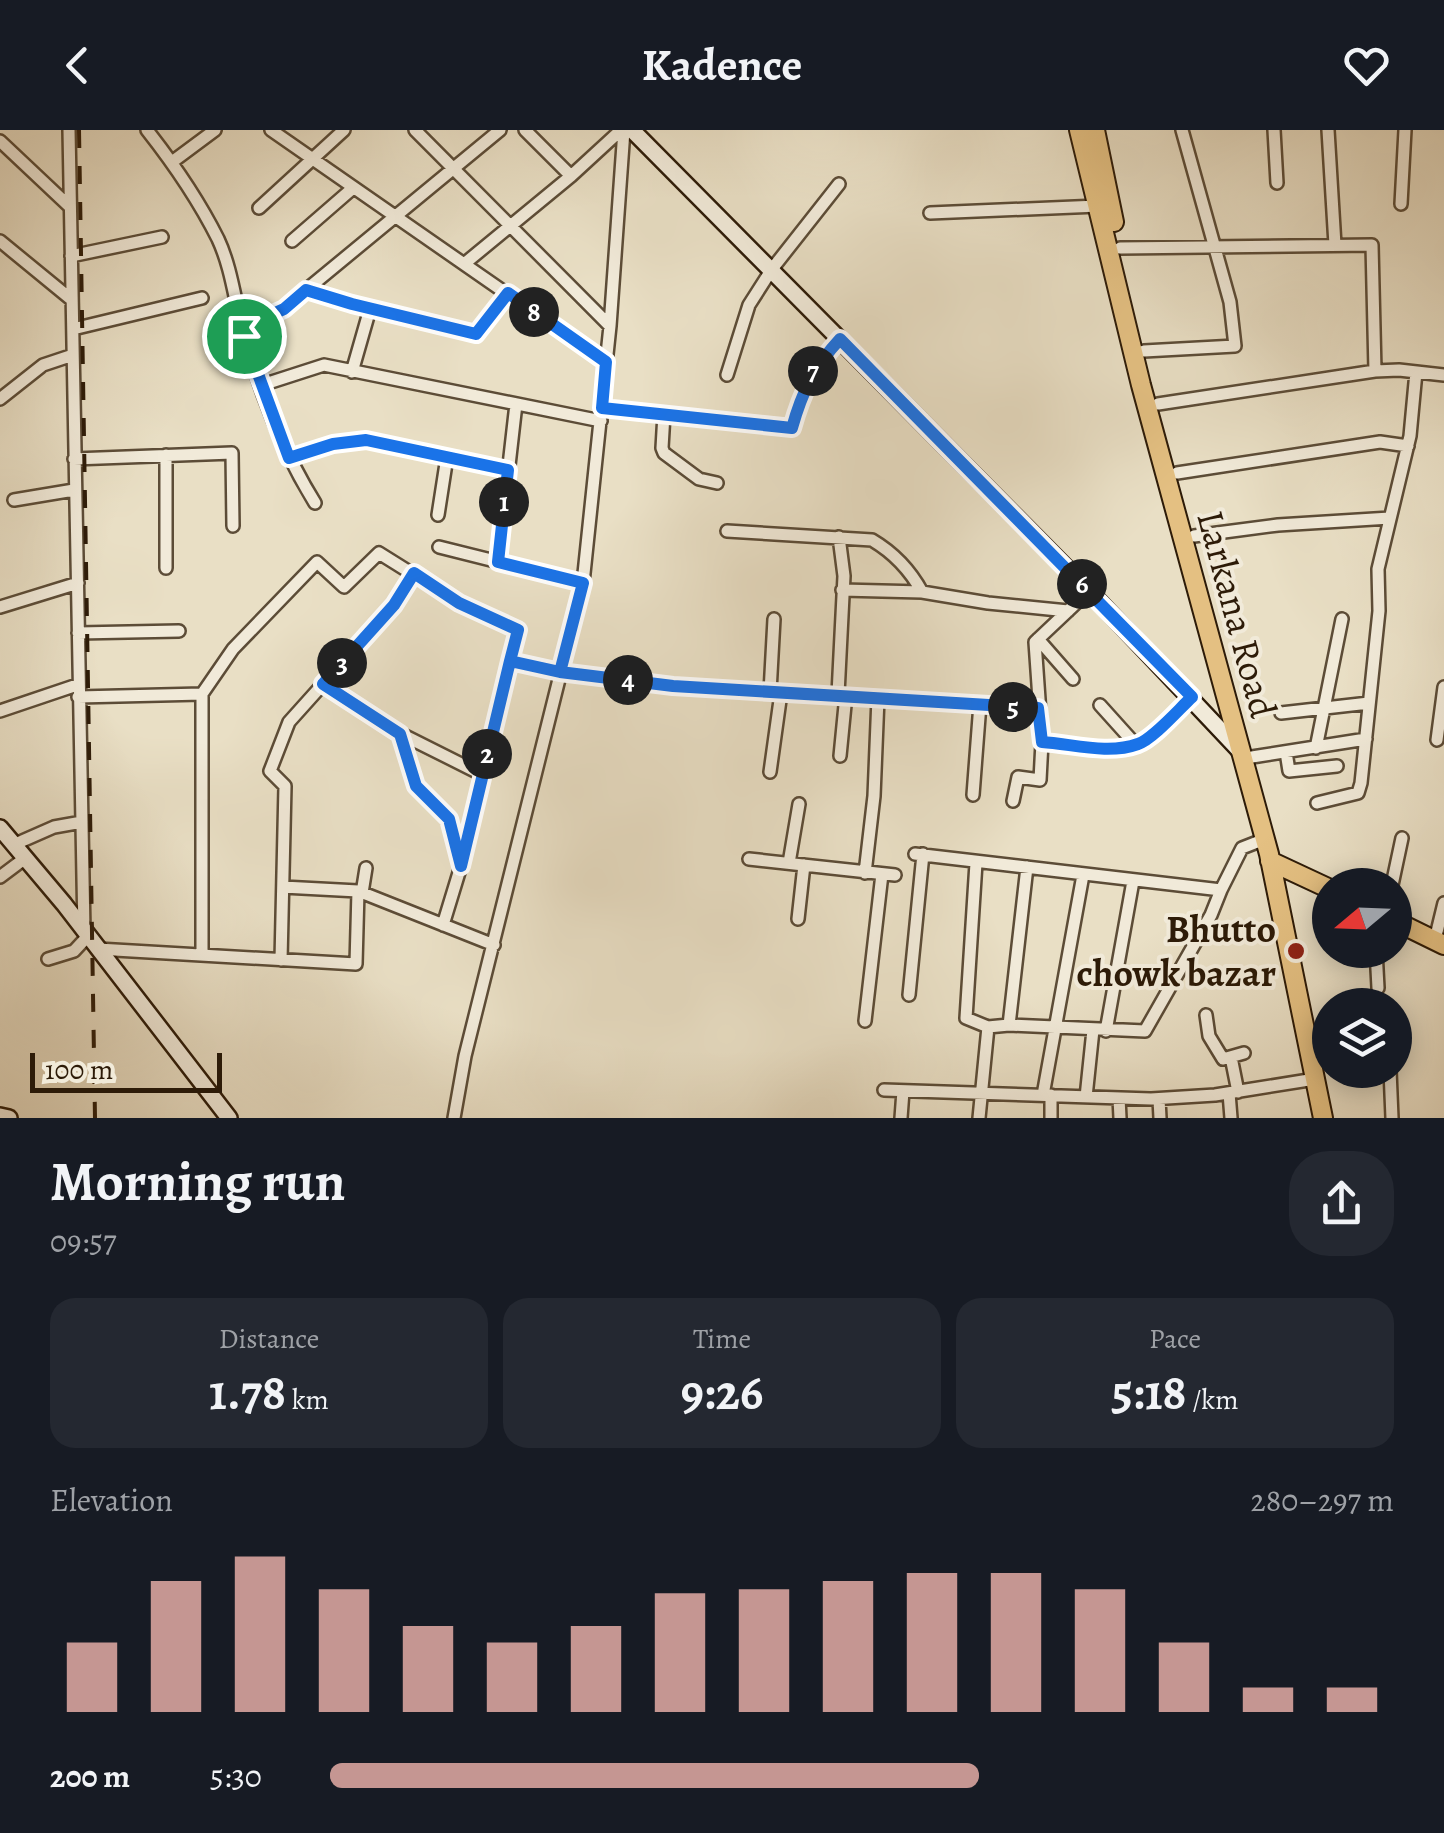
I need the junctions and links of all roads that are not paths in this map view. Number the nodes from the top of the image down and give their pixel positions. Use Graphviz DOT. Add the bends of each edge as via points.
graph roads {
  1 [pos="69,130"];
  2 [pos="148,130"];
  3 [pos="215,130"];
  4 [pos="270,130"];
  5 [pos="344,130"];
  6 [pos="414,130"];
  7 [pos="500,130"];
  8 [pos="526,130"];
  9 [pos="625,130"];
  10 [pos="1079,130"];
  11 [pos="1094,130"];
  12 [pos="1182,130"];
  13 [pos="1274,130"];
  14 [pos="1328,130"];
  15 [pos="1405,130"];
  16 [pos="0,141"];
  17 [pos="310,159"];
  18 [pos="172,162"];
  19 [pos="452,168"];
  20 [pos="571,176"];
  21 [pos="1277,183"];
  22 [pos="839,184"];
  23 [pos="353,188"];
  24 [pos="1401,204"];
  25 [pos="1098,206"];
  26 [pos="70,207"];
  27 [pos="259,208"];
  28 [pos="930,213"];
  29 [pos="396,217"];
  30 [pos="510,226"];
  31 [pos="162,238"];
  32 [pos="292,241"];
  33 [pos="2,245"];
  34 [pos="1336,245"];
  35 [pos="1214,247"];
  36 [pos="1120,248"];
  37 [pos="72,256"];
  38 [pos="464,264"];
  39 [pos="772,269"];
  40 [pos="306,290"];
  41 [pos="508,293"];
  42 [pos="202,298"];
  43 [pos="72,300"];
  44 [pos="370,308"];
  45 [pos="610,326"];
  46 [pos="242,328"];
  47 [pos="73,329"];
  48 [pos="840,339"];
  49 [pos="1144,351"];
  50 [pos="73,355"];
  51 [pos="606,362"];
  52 [pos="1375,371"];
  53 [pos="352,372"];
  54 [pos="1416,372"];
  55 [pos="727,374"];
  56 [pos="1444,375"];
  57 [pos="262,385"];
  58 [pos="0,399"];
  59 [pos="516,404"];
  60 [pos="1158,404"];
  61 [pos="601,414"];
  62 [pos="664,414"];
  63 [pos="1408,446"];
  64 [pos="166,455"];
  65 [pos="446,457"];
  66 [pos="289,458"];
  67 [pos="74,459"];
  68 [pos="508,470"];
  69 [pos="1177,473"];
  70 [pos="717,483"];
  71 [pos="74,490"];
  72 [pos="14,500"];
  73 [pos="315,503"];
  74 [pos="438,515"];
  75 [pos="1390,518"];
  76 [pos="233,526"];
  77 [pos="727,530"];
  78 [pos="1194,536"];
  79 [pos="839,537"];
  80 [pos="439,547"];
  81 [pos="498,562"];
  82 [pos="166,568"];
  83 [pos="414,573"];
  84 [pos="78,583"];
  85 [pos="583,583"];
  86 [pos="842,590"];
  87 [pos="1089,591"];
  88 [pos="922,592"];
  89 [pos="1207,606"];
  90 [pos="0,608"];
  91 [pos="1068,610"];
  92 [pos="1342,619"];
  93 [pos="774,620"];
  94 [pos="179,631"];
  95 [pos="78,633"];
  96 [pos="1038,639"];
  97 [pos="510,661"];
  98 [pos="560,672"];
  99 [pos="1073,679"];
  100 [pos="323,684"];
  101 [pos="1444,687"];
  102 [pos="78,691"];
  103 [pos="776,692"];
  104 [pos="202,694"];
  105 [pos="842,694"];
  106 [pos="1192,697"];
  107 [pos="878,698"];
  108 [pos="1370,703"];
  109 [pos="980,704"];
  110 [pos="1100,706"];
  111 [pos="1038,708"];
  112 [pos="1322,708"];
  113 [pos="0,711"];
  114 [pos="1281,713"];
  115 [pos="400,734"];
  116 [pos="1366,739"];
  117 [pos="1438,740"];
  118 [pos="1042,742"];
  119 [pos="1136,745"];
  120 [pos="1316,748"];
  121 [pos="1286,752"];
  122 [pos="840,756"];
  123 [pos="1249,758"];
  124 [pos="1337,766"];
  125 [pos="770,772"];
  126 [pos="482,774"];
  127 [pos="973,795"];
  128 [pos="1014,801"];
  129 [pos="1317,803"];
  130 [pos="799,804"];
  131 [pos="82,822"];
  132 [pos="0,828"];
  133 [pos="1402,838"];
  134 [pos="1265,839"];
  135 [pos="13,845"];
  136 [pos="24,859"];
  137 [pos="749,859"];
  138 [pos="1275,862"];
  139 [pos="789,863"];
  140 [pos="976,863"];
  141 [pos="804,865"];
  142 [pos="461,866"];
  143 [pos="366,868"];
  144 [pos="1027,868"];
  145 [pos="1396,868"];
  146 [pos="865,872"];
  147 [pos="1083,875"];
  148 [pos="0,877"];
  149 [pos="1312,880"];
  150 [pos="1133,881"];
  151 [pos="283,887"];
  152 [pos="1220,890"];
  153 [pos="360,892"];
  154 [pos="1444,903"];
  155 [pos="798,919"];
  156 [pos="444,925"];
  157 [pos="1412,930"];
  158 [pos="90,938"];
  159 [pos="1439,943"];
  160 [pos="494,946"];
  161 [pos="202,956"];
  162 [pos="48,959"];
  163 [pos="281,960"];
  164 [pos="1377,968"];
  165 [pos="1378,988"];
  166 [pos="909,994"];
  167 [pos="1206,1014"];
  168 [pos="865,1021"];
  169 [pos="1009,1025"];
  170 [pos="988,1027"];
  171 [pos="1054,1028"];
  172 [pos="1100,1030"];
  173 [pos="1244,1053"];
  174 [pos="1230,1056"];
  175 [pos="1312,1063"];
  176 [pos="1312,1079"];
  177 [pos="1317,1088"];
  178 [pos="1391,1088"];
  179 [pos="884,1090"];
  180 [pos="903,1091"];
  181 [pos="981,1092"];
  182 [pos="1234,1092"];
  183 [pos="1047,1095"];
  184 [pos="1086,1097"];
  185 [pos="1119,1098"];
  186 [pos="1159,1099"];
  187 [pos="0,1116"];
  188 [pos="10,1118"];
  189 [pos="228,1118"];
  190 [pos="454,1118"];
  191 [pos="901,1118"];
  192 [pos="979,1118"];
  193 [pos="1051,1118"];
  194 [pos="1120,1118"];
  195 [pos="1160,1118"];
  196 [pos="1232,1118"];
  197 [pos="1323,1118"];
  198 [pos="1334,1118"];
  199 [pos="1392,1118"];
  1 -- 26 [label="street"];
  2 -- 18 [label="street"];
  3 -- 18 [label="street"];
  4 -- 17 [label="street"];
  5 -- 17 [label="street"];
  6 -- 19 [label="street"];
  7 -- 19 [label="street"];
  8 -- 20 [label="street"];
  9 -- 20 [label="street"];
  9 -- 39 [label="main road"];
  9 -- 45 [label="street"];
  10 -- 25 [label="main road, Larkana Road"];
  11 -- 36 [label="main road, Larkana Road"];
  12 -- 35 [label="street"];
  13 -- 21 [label="street"];
  14 -- 34 [label="street"];
  15 -- 24 [label="street"];
  16 -- 26 [label="street"];
  17 -- 23 [label="street"];
  17 -- 27 [label="street"];
  18 -- 46 [label="street" via="217,238"];
  19 -- 29 [label="street"];
  19 -- 30 [label="street"];
  20 -- 30 [label="street"];
  22 -- 39 [label="street"];
  23 -- 29 [label="street"];
  23 -- 32 [label="street"];
  25 -- 28 [label="street"];
  25 -- 89 [label="main road, Larkana Road"];
  26 -- 37 [label="street"];
  29 -- 38 [label="street"];
  29 -- 40 [label="street"];
  30 -- 38 [label="street"];
  30 -- 45 [label="street"];
  31 -- 37 [label="street"];
  33 -- 43 [label="street"];
  34 -- 35 [label="street"];
  34 -- 52 [label="street" via="1372,245"];
  35 -- 36 [label="street"];
  35 -- 49 [label="street" via="1235,346"];
  36 -- 49 [label="main road, Larkana Road"];
  37 -- 43 [label="street"];
  38 -- 41 [label="street"];
  39 -- 48 [label="main road"];
  39 -- 55 [label="street" via="749,304"];
  40 -- 44 [label="street"];
  40 -- 46 [label="street" via="284,309"];
  41 -- 44 [label="street" via="479,334"];
  41 -- 51 [label="street"];
  42 -- 47 [label="street"];
  43 -- 47 [label="street"];
  44 -- 53 [label="street"];
  45 -- 51 [label="street"];
  46 -- 57 [label="street"];
  47 -- 50 [label="street"];
  48 -- 62 [label="street" via="804,387 792,428"];
  48 -- 87 [label="main road"];
  49 -- 60 [label="main road, Larkana Road"];
  50 -- 58 [label="street" via="43,366"];
  50 -- 67 [label="street"];
  51 -- 61 [label="street"];
  52 -- 54 [label="street"];
  52 -- 60 [label="street"];
  53 -- 57 [label="street" via="324,366"];
  53 -- 59 [label="street"];
  54 -- 56 [label="street"];
  54 -- 63 [label="street"];
  57 -- 66 [label="street"];
  59 -- 61 [label="street"];
  59 -- 68 [label="street"];
  60 -- 69 [label="main road, Larkana Road"];
  61 -- 62 [label="street"];
  61 -- 85 [label="street"];
  62 -- 70 [label="street" via="664,453 699,480"];
  63 -- 69 [label="street" via="1380,442"];
  63 -- 75 [label="street"];
  64 -- 67 [label="street"];
  64 -- 76 [label="street" via="232,453"];
  64 -- 82 [label="street"];
  65 -- 66 [label="street" via="366,440"];
  65 -- 68 [label="street"];
  65 -- 74 [label="street"];
  66 -- 73 [label="street"];
  67 -- 71 [label="street"];
  68 -- 81 [label="street"];
  69 -- 78 [label="main road, Larkana Road"];
  71 -- 72 [label="street"];
  71 -- 84 [label="street"];
  75 -- 78 [label="street"];
  75 -- 108 [label="street" via="1378,569"];
  77 -- 79 [label="street"];
  78 -- 89 [label="main road, Larkana Road"];
  79 -- 86 [label="street"];
  79 -- 88 [label="street" via="885,548"];
  80 -- 81 [label="street"];
  81 -- 85 [label="street"];
  83 -- 97 [label="street" via="518,630"];
  83 -- 100 [label="street"];
  83 -- 104 [label="street" via="379,552 344,588 317,562 234,648"];
  84 -- 90 [label="street"];
  84 -- 95 [label="street"];
  85 -- 98 [label="street"];
  86 -- 88 [label="street"];
  86 -- 105 [label="street"];
  87 -- 91 [label="street"];
  87 -- 106 [label="main road"];
  88 -- 91 [label="street"];
  89 -- 123 [label="main road, Larkana Road"];
  91 -- 96 [label="street"];
  92 -- 112 [label="street"];
  93 -- 103 [label="street"];
  94 -- 95 [label="street"];
  95 -- 102 [label="street"];
  96 -- 99 [label="street"];
  96 -- 111 [label="street"];
  97 -- 98 [label="street"];
  97 -- 126 [label="street"];
  98 -- 103 [label="street"];
  98 -- 160 [label="street"];
  100 -- 115 [label="street"];
  100 -- 151 [label="street" via="289,722 270,770 285,786"];
  101 -- 117 [label="street"];
  102 -- 104 [label="street"];
  102 -- 113 [label="street"];
  102 -- 131 [label="street"];
  103 -- 105 [label="street"];
  103 -- 125 [label="street"];
  104 -- 161 [label="street"];
  105 -- 107 [label="street"];
  105 -- 122 [label="street"];
  106 -- 119 [label="street"];
  106 -- 123 [label="main road"];
  107 -- 109 [label="street"];
  107 -- 146 [label="street"];
  108 -- 112 [label="street"];
  108 -- 116 [label="street"];
  109 -- 111 [label="street"];
  109 -- 127 [label="street"];
  110 -- 119 [label="street"];
  111 -- 118 [label="street"];
  112 -- 114 [label="street"];
  112 -- 120 [label="street"];
  115 -- 126 [label="street"];
  115 -- 142 [label="street" via="416,786 449,819"];
  116 -- 120 [label="street"];
  116 -- 129 [label="street" via="1358,793"];
  118 -- 119 [label="street" via="1099,750"];
  118 -- 128 [label="street" via="1040,780 1018,777"];
  120 -- 121 [label="street"];
  121 -- 123 [label="street"];
  121 -- 124 [label="street" via="1289,771"];
  123 -- 134 [label="main road, Larkana Road"];
  123 -- 138 [label="main road, Larkana Road"];
  126 -- 142 [label="street"];
  130 -- 139 [label="street"];
  131 -- 135 [label="street"];
  131 -- 158 [label="street"];
  132 -- 135 [label="main road"];
  133 -- 145 [label="street"];
  134 -- 138 [label="main road, Larkana Road"];
  134 -- 152 [label="street" via="1242,848"];
  135 -- 136 [label="main road"];
  136 -- 148 [label="street"];
  136 -- 158 [label="main road"];
  137 -- 139 [label="street"];
  138 -- 149 [label="main road"];
  138 -- 175 [label="main road, Larkana Road"];
  138 -- 198 [label="main road, Larkana Road"];
  139 -- 141 [label="street"];
  140 -- 144 [label="street"];
  140 -- 166 [label="street" via="919,854"];
  140 -- 170 [label="street" via="966,1018"];
  141 -- 146 [label="street"];
  141 -- 155 [label="street"];
  142 -- 156 [label="street"];
  143 -- 153 [label="street"];
  144 -- 147 [label="street"];
  144 -- 169 [label="street"];
  146 -- 168 [label="street" via="889,875"];
  147 -- 150 [label="street"];
  147 -- 171 [label="street"];
  150 -- 152 [label="street"];
  150 -- 172 [label="street"];
  151 -- 153 [label="street"];
  151 -- 163 [label="street"];
  152 -- 172 [label="street" via="1145,1031"];
  153 -- 156 [label="street"];
  153 -- 163 [label="street" via="356,964"];
  154 -- 159 [label="street"];
  156 -- 160 [label="street"];
  157 -- 159 [label="main road"];
  158 -- 161 [label="street"];
  158 -- 162 [label="street"];
  158 -- 189 [label="main road"];
  160 -- 190 [label="street"];
  161 -- 163 [label="street"];
  164 -- 165 [label="street"];
  167 -- 174 [label="street" via="1209,1036 1224,1059"];
  169 -- 170 [label="street"];
  169 -- 171 [label="street"];
  170 -- 181 [label="street"];
  171 -- 172 [label="street"];
  171 -- 183 [label="street"];
  172 -- 184 [label="street"];
  173 -- 174 [label="street"];
  174 -- 182 [label="street"];
  176 -- 182 [label="street"];
  177 -- 197 [label="main road, Larkana Road"];
  178 -- 199 [label="street"];
  179 -- 180 [label="street"];
  180 -- 181 [label="street"];
  180 -- 191 [label="street"];
  181 -- 183 [label="street"];
  181 -- 192 [label="street"];
  182 -- 186 [label="street"];
  182 -- 196 [label="street"];
  183 -- 184 [label="street"];
  183 -- 193 [label="street"];
  184 -- 185 [label="street"];
  185 -- 186 [label="street"];
  185 -- 194 [label="street"];
  186 -- 195 [label="street"];
  187 -- 188 [label="main road"];
}
